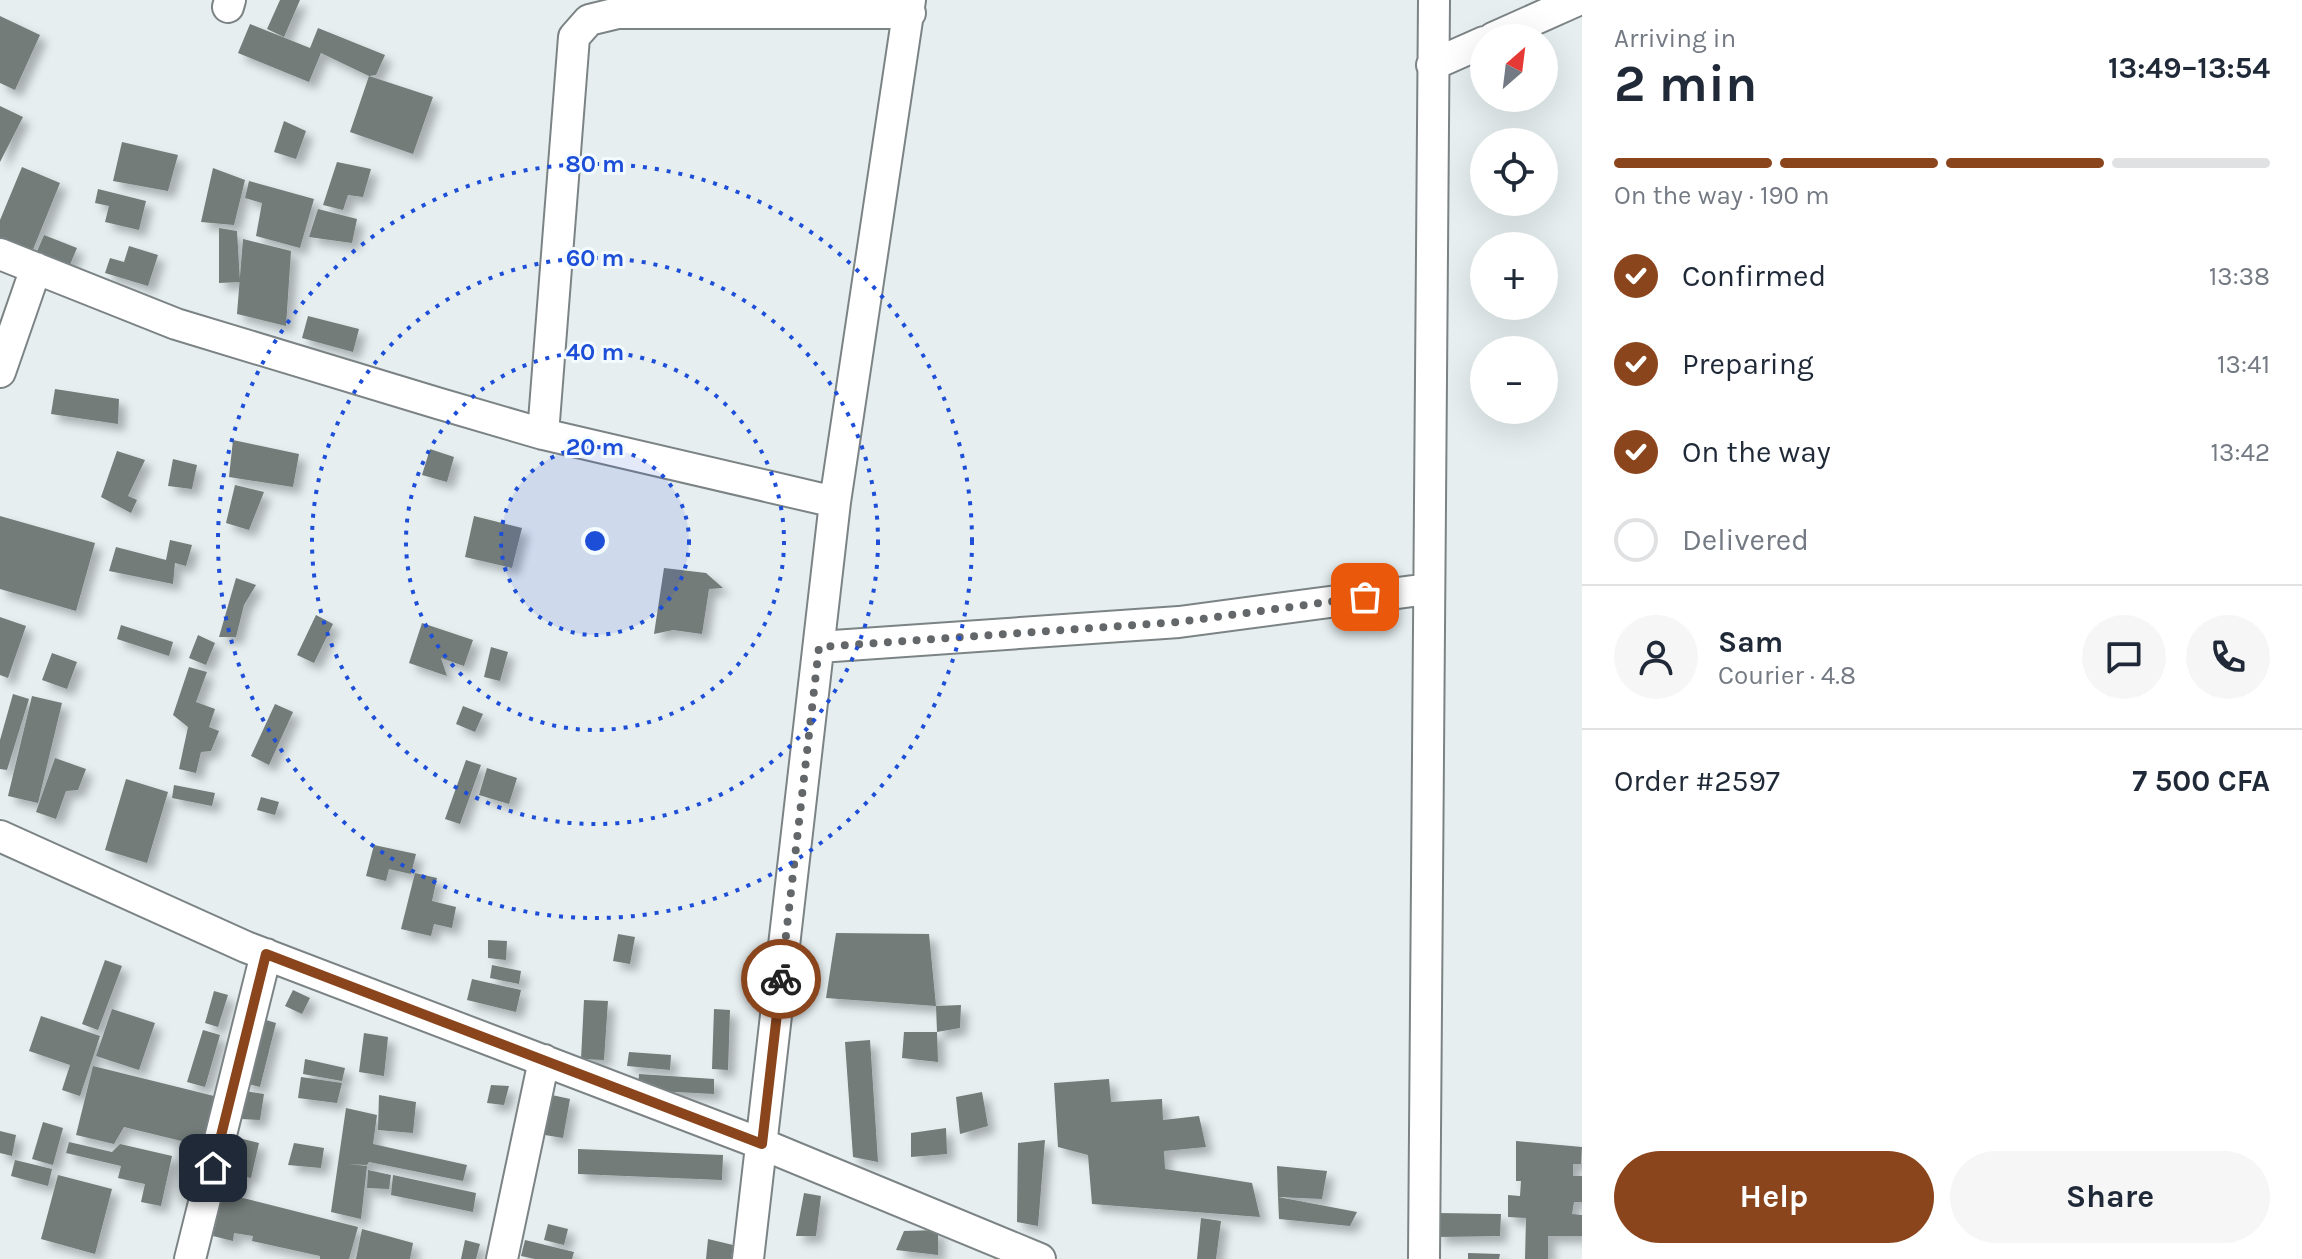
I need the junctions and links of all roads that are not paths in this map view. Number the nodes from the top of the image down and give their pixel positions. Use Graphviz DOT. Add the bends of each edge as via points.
graph roads {
  1 [pos="1434,0"];
  2 [pos="1578,0"];
  3 [pos="910,7"];
  4 [pos="1524,24"];
  5 [pos="1470,48"];
  6 [pos="1432,65"];
  7 [pos="0,254"];
  8 [pos="36,268"];
  9 [pos="0,372"];
  10 [pos="543,434"];
  11 [pos="835,502"];
  12 [pos="1428,589"];
  13 [pos="819,647"];
  14 [pos="0,836"];
  15 [pos="266,954"];
  16 [pos="544,1060"];
  17 [pos="762,1144"];
  18 [pos="190,1259"];
  19 [pos="502,1259"];
  20 [pos="748,1259"];
  21 [pos="1040,1259"];
  22 [pos="1424,1259"];
  1 -- 6 [label="street"];
  2 -- 4 [label="street"];
  3 -- 10 [label="street" via="618,13 589,20 574,37"];
  3 -- 11 [label="street"];
  5 -- 6 [label="street"];
  6 -- 12 [label="street"];
  7 -- 8 [label="street"];
  8 -- 9 [label="street"];
  8 -- 10 [label="street" via="176,324"];
  10 -- 11 [label="street"];
  11 -- 13 [label="street"];
  12 -- 13 [label="street" via="1179,622"];
  12 -- 22 [label="street"];
  13 -- 17 [label="street"];
  14 -- 15 [label="street"];
  15 -- 16 [label="street"];
  15 -- 18 [label="street"];
  16 -- 17 [label="street"];
  16 -- 19 [label="street"];
  17 -- 20 [label="street"];
  17 -- 21 [label="street"];
}
